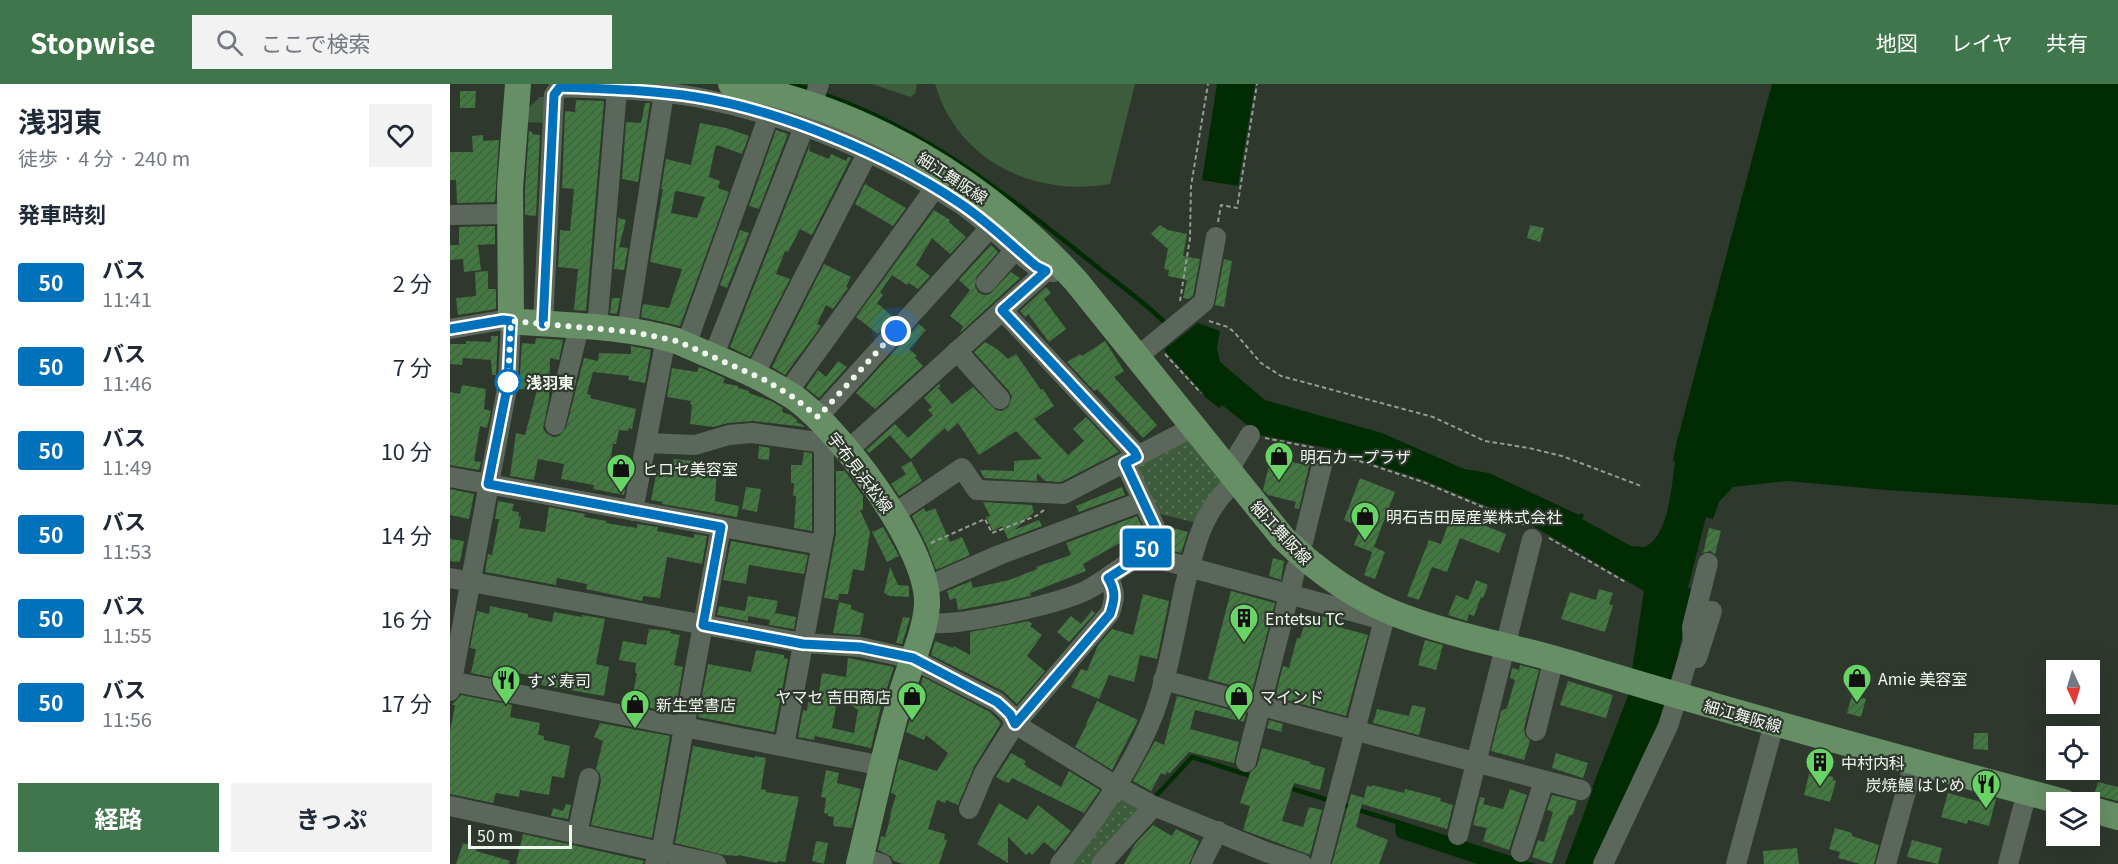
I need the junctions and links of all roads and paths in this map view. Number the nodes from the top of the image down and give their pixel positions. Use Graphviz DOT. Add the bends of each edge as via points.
graph roads {
  1 [pos="518,84"];
  2 [pos="731,84"];
  3 [pos="1208,84"];
  4 [pos="1257,84"];
  5 [pos="617,90"];
  6 [pos="664,93"];
  7 [pos="812,105"];
  8 [pos="769,115"];
  9 [pos="868,152"];
  10 [pos="935,188"];
  11 [pos="510,214"];
  12 [pos="450,215"];
  13 [pos="990,228"];
  14 [pos="1215,237"];
  15 [pos="1016,249"];
  16 [pos="1054,269"];
  17 [pos="986,284"];
  18 [pos="1002,310"];
  19 [pos="1188,315"];
  20 [pos="511,321"];
  21 [pos="543,324"];
  22 [pos="588,328"];
  23 [pos="450,329"];
  24 [pos="627,331"];
  25 [pos="676,341"];
  26 [pos="957,351"];
  27 [pos="1149,353"];
  28 [pos="713,357"];
  29 [pos="754,375"];
  30 [pos="787,393"];
  31 [pos="1201,393"];
  32 [pos="1000,399"];
  33 [pos="555,425"];
  34 [pos="1193,427"];
  35 [pos="1250,435"];
  36 [pos="831,437"];
  37 [pos="647,443"];
  38 [pos="1325,454"];
  39 [pos="1131,460"];
  40 [pos="1232,475"];
  41 [pos="450,477"];
  42 [pos="488,484"];
  43 [pos="1641,486"];
  44 [pos="1064,494"];
  45 [pos="1143,501"];
  46 [pos="633,511"];
  47 [pos="894,514"];
  48 [pos="721,527"];
  49 [pos="1535,534"];
  50 [pos="821,545"];
  51 [pos="912,552"];
  52 [pos="1144,555"];
  53 [pos="1296,559"];
  54 [pos="1708,563"];
  55 [pos="1190,567"];
  56 [pos="450,578"];
  57 [pos="1108,578"];
  58 [pos="470,582"];
  59 [pos="1627,583"];
  60 [pos="926,585"];
  61 [pos="1289,594"];
  62 [pos="1712,611"];
  63 [pos="1386,615"];
  64 [pos="924,622"];
  65 [pos="703,625"];
  66 [pos="803,644"];
  67 [pos="1505,645"];
  68 [pos="913,658"];
  69 [pos="1554,658"];
  70 [pos="1163,680"];
  71 [pos="451,684"];
  72 [pos="1680,697"];
  73 [pos="1261,706"];
  74 [pos="1015,724"];
  75 [pos="1774,724"];
  76 [pos="685,727"];
  77 [pos="1356,731"];
  78 [pos="1536,731"];
  79 [pos="784,746"];
  80 [pos="1246,762"];
  81 [pos="1914,762"];
  82 [pos="1476,763"];
  83 [pos="883,766"];
  84 [pos="589,778"];
  85 [pos="1544,781"];
  86 [pos="1116,786"];
  87 [pos="1581,790"];
  88 [pos="2027,792"];
  89 [pos="2046,797"];
  90 [pos="450,806"];
  91 [pos="1154,806"];
  92 [pos="969,809"];
  93 [pos="2100,812"];
  94 [pos="2118,817"];
  95 [pos="1218,831"];
  96 [pos="577,834"];
  97 [pos="1458,835"];
  98 [pos="1521,852"];
  99 [pos="658,858"];
  100 [pos="1263,858"];
  101 [pos="867,862"];
  102 [pos="716,864"];
  103 [pos="1060,864"];
  104 [pos="1101,864"];
  105 [pos="1201,864"];
  106 [pos="1302,864"];
  107 [pos="1320,864"];
  108 [pos="1603,864"];
  109 [pos="1736,864"];
  110 [pos="1886,864"];
  111 [pos="2008,864"];
  1 -- 11 [label="main road"];
  2 -- 7 [label="main road, 細江舞阪線"];
  3 -- 19 [label="path" via="1191,186 1190,238 1180,292"];
  4 -- 14 [label="path" via="1237,208 1221,205"];
  5 -- 6 [label="street"];
  5 -- 21 [label="street" via="560,87 554,95"];
  5 -- 22 [label="street"];
  6 -- 8 [label="street"];
  6 -- 24 [label="street"];
  7 -- 8 [label="street"];
  7 -- 9 [label="street"];
  7 -- 16 [label="main road, 細江舞阪線" via="878,133 944,169 1011,218"];
  7 -- 28 [label="street"];
  8 -- 25 [label="street" via="732,215"];
  9 -- 10 [label="street"];
  9 -- 29 [label="street"];
  10 -- 13 [label="street"];
  10 -- 30 [label="street"];
  11 -- 12 [label="street"];
  11 -- 20 [label="main road"];
  13 -- 15 [label="street"];
  13 -- 36 [label="street"];
  14 -- 19 [label="street" via="1204,302"];
  15 -- 16 [label="street" via="1036,266"];
  15 -- 17 [label="street"];
  16 -- 18 [label="street"];
  16 -- 27 [label="main road, 細江舞阪線"];
  18 -- 26 [label="street"];
  18 -- 39 [label="street" via="1134,451"];
  19 -- 27 [label="street"];
  19 -- 43 [label="path" via="1228,327 1261,363 1281,376 1420,413 1485,441 1562,456"];
  20 -- 21 [label="main road, 宇布見浜松線"];
  20 -- 23 [label="street"];
  20 -- 42 [label="street" via="508,383"];
  21 -- 22 [label="main road, 宇布見浜松線"];
  22 -- 24 [label="main road, 宇布見浜松線"];
  22 -- 33 [label="street" via="579,335"];
  24 -- 25 [label="main road, 宇布見浜松線"];
  25 -- 28 [label="main road, 宇布見浜松線"];
  25 -- 37 [label="street"];
  26 -- 32 [label="street"];
  26 -- 36 [label="street"];
  27 -- 31 [label="path"];
  27 -- 34 [label="main road, 細江舞阪線"];
  28 -- 29 [label="main road, 宇布見浜松線"];
  29 -- 30 [label="main road, 宇布見浜松線"];
  30 -- 36 [label="main road, 宇布見浜松線"];
  34 -- 39 [label="street"];
  34 -- 40 [label="main road, 細江舞阪線"];
  35 -- 38 [label="path"];
  35 -- 40 [label="street" via="1233,463"];
  36 -- 37 [label="street" via="752,433 729,435 695,446"];
  36 -- 47 [label="main road, 宇布見浜松線"];
  36 -- 50 [label="street"];
  37 -- 46 [label="street"];
  38 -- 49 [label="path" via="1423,482"];
  38 -- 53 [label="street"];
  39 -- 44 [label="street"];
  39 -- 45 [label="street"];
  40 -- 53 [label="main road, 細江舞阪線"];
  40 -- 55 [label="street" via="1205,520"];
  41 -- 42 [label="street"];
  42 -- 46 [label="street"];
  42 -- 58 [label="street"];
  44 -- 47 [label="street" via="977,490 962,468"];
  44 -- 51 [label="path" via="1036,516 992,534 985,519"];
  45 -- 52 [label="street" via="1155,527"];
  45 -- 60 [label="street"];
  46 -- 48 [label="street"];
  47 -- 51 [label="main road, 宇布見浜松線"];
  48 -- 50 [label="street"];
  48 -- 65 [label="street"];
  49 -- 59 [label="path"];
  49 -- 67 [label="street"];
  50 -- 66 [label="street"];
  51 -- 60 [label="main road, 宇布見浜松線"];
  52 -- 55 [label="street"];
  52 -- 57 [label="street"];
  53 -- 61 [label="street"];
  53 -- 63 [label="main road, 細江舞阪線"];
  54 -- 72 [label="street"];
  55 -- 61 [label="street"];
  55 -- 70 [label="street"];
  56 -- 58 [label="street"];
  57 -- 64 [label="street" via="1056,602 957,623"];
  57 -- 74 [label="street" via="1115,589 1110,614"];
  58 -- 65 [label="street"];
  58 -- 71 [label="street"];
  60 -- 64 [label="main road, 宇布見浜松線"];
  61 -- 63 [label="street"];
  61 -- 73 [label="street"];
  62 -- 72 [label="street"];
  63 -- 67 [label="main road, 細江舞阪線"];
  63 -- 77 [label="street"];
  64 -- 68 [label="main road, 宇布見浜松線"];
  65 -- 66 [label="street"];
  65 -- 76 [label="street"];
  66 -- 68 [label="street" via="860,647"];
  66 -- 79 [label="street"];
  67 -- 69 [label="main road, 細江舞阪線"];
  67 -- 82 [label="street"];
  68 -- 74 [label="street" via="997,702"];
  68 -- 83 [label="main road, 宇布見浜松線"];
  69 -- 72 [label="main road, 細江舞阪線"];
  69 -- 78 [label="street"];
  70 -- 73 [label="street"];
  70 -- 86 [label="street" via="1153,714"];
  71 -- 76 [label="street"];
  72 -- 75 [label="main road, 細江舞阪線"];
  72 -- 108 [label="street"];
  73 -- 77 [label="street"];
  73 -- 80 [label="street"];
  74 -- 86 [label="street"];
  74 -- 92 [label="street" via="984,773"];
  75 -- 81 [label="main road, 細江舞阪線"];
  75 -- 109 [label="street"];
  76 -- 79 [label="street"];
  76 -- 99 [label="street"];
  77 -- 82 [label="street"];
  77 -- 107 [label="street"];
  79 -- 83 [label="street"];
  81 -- 88 [label="main road, 細江舞阪線"];
  81 -- 110 [label="street"];
  82 -- 85 [label="street"];
  82 -- 97 [label="street"];
  83 -- 101 [label="main road, 宇布見浜松線"];
  84 -- 96 [label="street"];
  85 -- 87 [label="street"];
  85 -- 98 [label="street"];
  86 -- 91 [label="street"];
  86 -- 103 [label="street"];
  88 -- 89 [label="main road, 細江舞阪線"];
  88 -- 111 [label="street"];
  90 -- 96 [label="street"];
  91 -- 95 [label="street"];
  91 -- 104 [label="street"];
  93 -- 94 [label="main road"];
  95 -- 100 [label="street"];
  95 -- 105 [label="street"];
  96 -- 99 [label="street"];
  99 -- 102 [label="street"];
  100 -- 106 [label="street"];
}
